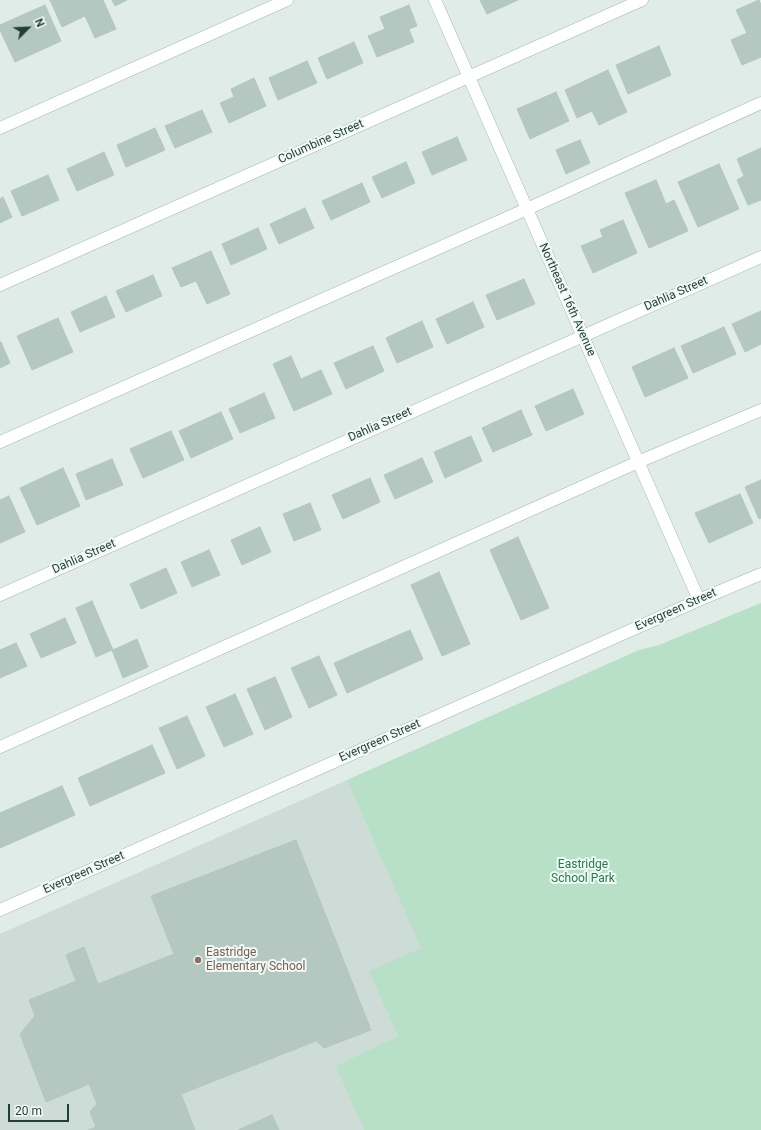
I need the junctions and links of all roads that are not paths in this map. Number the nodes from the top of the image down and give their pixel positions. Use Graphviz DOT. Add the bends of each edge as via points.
graph roads {
  1 [pos="287,0"];
  2 [pos="435,0"];
  3 [pos="642,0"];
  4 [pos="469,76"];
  5 [pos="761,103"];
  6 [pos="0,128"];
  7 [pos="527,208"];
  8 [pos="761,257"];
  9 [pos="0,285"];
  10 [pos="582,335"];
  11 [pos="761,410"];
  12 [pos="0,442"];
  13 [pos="638,462"];
  14 [pos="761,574"];
  15 [pos="0,595"];
  16 [pos="699,600"];
  17 [pos="0,747"];
  18 [pos="0,910"];
  1 -- 6 [label="street"];
  2 -- 4 [label="street, Northeast 16th Avenue"];
  3 -- 4 [label="street, Columbine Street"];
  4 -- 7 [label="street, Northeast 16th Avenue"];
  4 -- 9 [label="street, Columbine Street"];
  5 -- 7 [label="street"];
  7 -- 10 [label="street, Northeast 16th Avenue"];
  7 -- 12 [label="street"];
  8 -- 10 [label="street, Dahlia Street"];
  10 -- 13 [label="street, Northeast 16th Avenue"];
  10 -- 15 [label="street, Dahlia Street"];
  11 -- 13 [label="street"];
  13 -- 16 [label="street, Northeast 16th Avenue"];
  13 -- 17 [label="street"];
  14 -- 16 [label="street, Evergreen Street"];
  16 -- 18 [label="street, Evergreen Street"];
}
